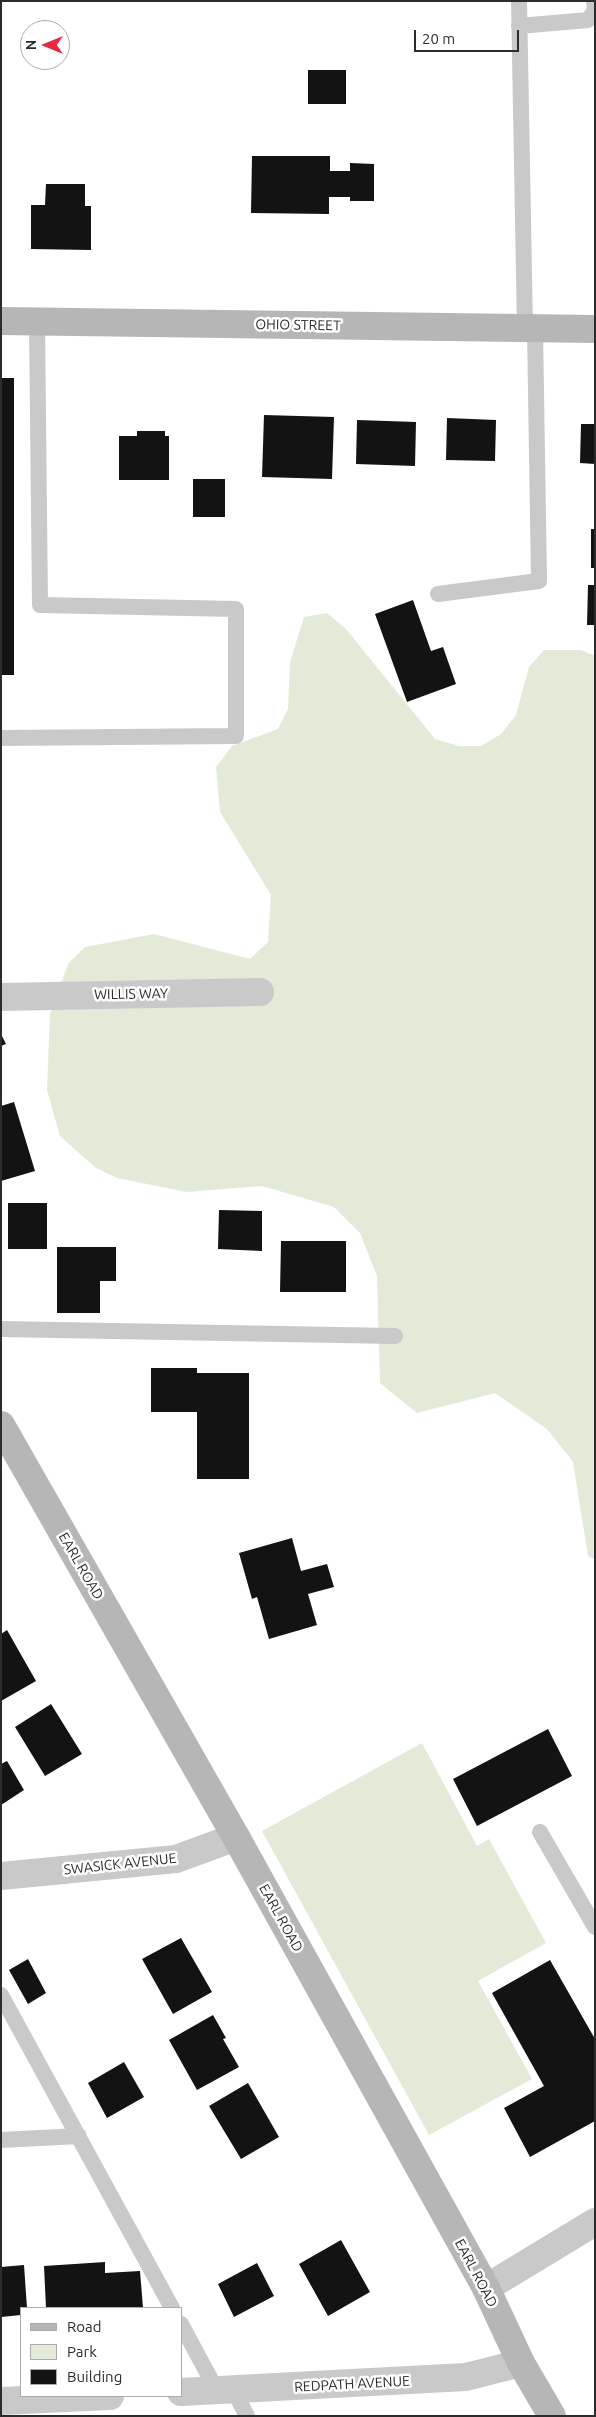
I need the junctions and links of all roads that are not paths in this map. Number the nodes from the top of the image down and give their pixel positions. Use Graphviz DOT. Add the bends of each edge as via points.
graph roads {
  1 [pos="518,1"];
  2 [pos="594,1"];
  3 [pos="519,26"];
  4 [pos="1,321"];
  5 [pos="38,322"];
  6 [pos="530,328"];
  7 [pos="595,329"];
  8 [pos="438,594"];
  9 [pos="1,738"];
  10 [pos="260,992"];
  11 [pos="1,997"];
  12 [pos="1,1329"];
  13 [pos="395,1336"];
  14 [pos="1,1425"];
  15 [pos="540,1832"];
  16 [pos="236,1837"];
  17 [pos="1,1876"];
  18 [pos="595,1928"];
  19 [pos="1,1995"];
  20 [pos="80,2136"];
  21 [pos="1,2140"];
  22 [pos="595,2222"];
  23 [pos="486,2288"];
  24 [pos="171,2307"];
  25 [pos="182,2326"];
  26 [pos="521,2363"];
  27 [pos="225,2390"];
  28 [pos="182,2392"];
  29 [pos="88,2397"];
  30 [pos="1,2401"];
  31 [pos="247,2416"];
  32 [pos="552,2416"];
  1 -- 3 [label="lane"];
  2 -- 3 [label="lane" via="595,10 588,20"];
  3 -- 6 [label="lane"];
  4 -- 5 [label="street, OHIO STREET"];
  5 -- 6 [label="street, OHIO STREET"];
  5 -- 9 [label="lane" via="40,605 236,609 236,736"];
  6 -- 7 [label="street, OHIO STREET"];
  6 -- 8 [label="lane" via="539,581"];
  10 -- 11 [label="street, WILLIS WAY"];
  12 -- 13 [label="lane"];
  14 -- 16 [label="street, EARL ROAD"];
  15 -- 18 [label="lane"];
  16 -- 17 [label="street, SWASICK AVENUE" via="176,1859"];
  16 -- 23 [label="street, EARL ROAD"];
  19 -- 20 [label="lane"];
  20 -- 21 [label="lane"];
  20 -- 24 [label="lane"];
  22 -- 23 [label="street"];
  23 -- 26 [label="street, EARL ROAD"];
  25 -- 27 [label="lane"];
  26 -- 27 [label="street, REDPATH AVENUE" via="466,2378"];
  26 -- 32 [label="street, EARL ROAD"];
  27 -- 28 [label="street, REDPATH AVENUE"];
  27 -- 31 [label="lane"];
  29 -- 30 [label="street"];
}
